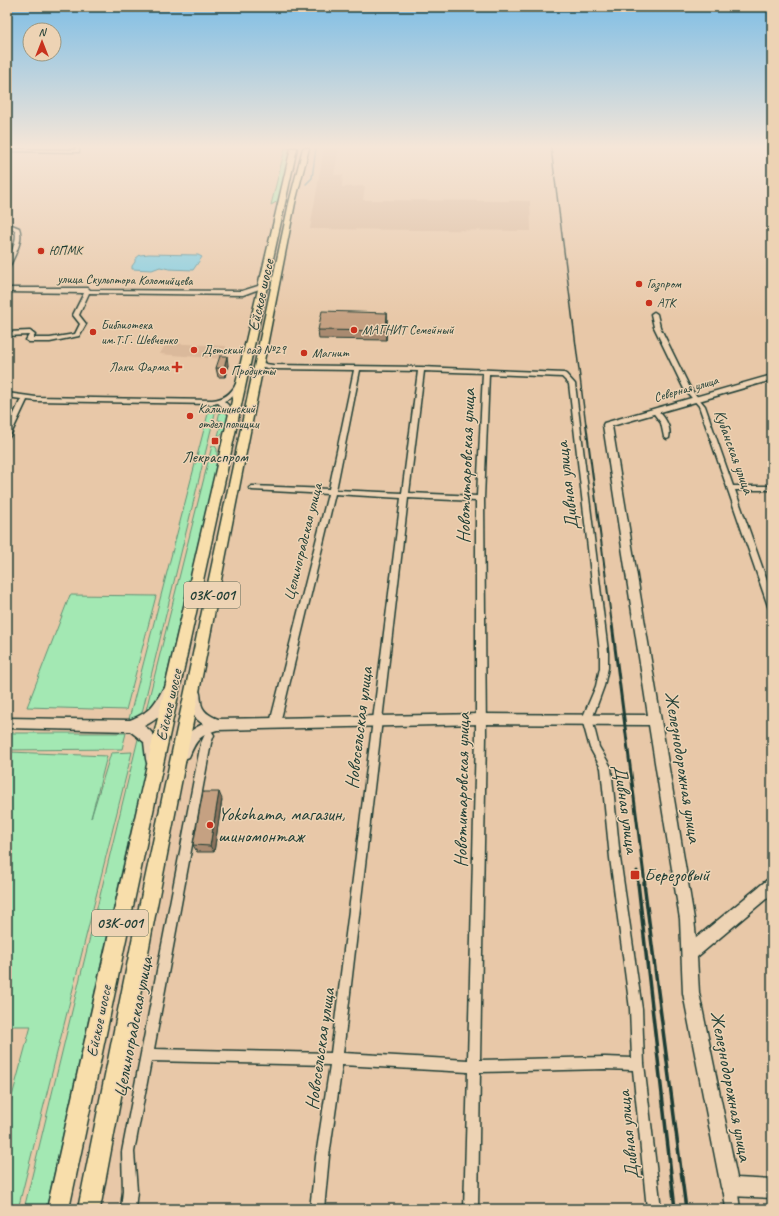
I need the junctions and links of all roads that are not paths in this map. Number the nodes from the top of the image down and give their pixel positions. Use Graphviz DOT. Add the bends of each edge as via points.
graph roads {
  1 [pos="282,205"];
  2 [pos="292,205"];
  3 [pos="7,224"];
  4 [pos="7,268"];
  5 [pos="266,276"];
  6 [pos="7,290"];
  7 [pos="88,290"];
  8 [pos="242,293"];
  9 [pos="255,299"];
  10 [pos="654,314"];
  11 [pos="7,334"];
  12 [pos="273,367"];
  13 [pos="357,368"];
  14 [pos="258,369"];
  15 [pos="421,370"];
  16 [pos="486,372"];
  17 [pos="244,374"];
  18 [pos="772,377"];
  19 [pos="7,395"];
  20 [pos="25,397"];
  21 [pos="698,399"];
  22 [pos="220,401"];
  23 [pos="655,411"];
  24 [pos="234,416"];
  25 [pos="607,425"];
  26 [pos="7,436"];
  27 [pos="667,437"];
  28 [pos="252,488"];
  29 [pos="732,488"];
  30 [pos="772,488"];
  31 [pos="332,491"];
  32 [pos="405,495"];
  33 [pos="480,499"];
  34 [pos="772,606"];
  35 [pos="178,663"];
  36 [pos="192,690"];
  37 [pos="481,719"];
  38 [pos="587,719"];
  39 [pos="654,720"];
  40 [pos="376,722"];
  41 [pos="7,723"];
  42 [pos="275,723"];
  43 [pos="131,726"];
  44 [pos="213,730"];
  45 [pos="154,769"];
  46 [pos="174,781"];
  47 [pos="772,885"];
  48 [pos="689,953"];
  49 [pos="146,1055"];
  50 [pos="337,1059"];
  51 [pos="638,1064"];
  52 [pos="473,1066"];
  53 [pos="730,1187"];
  54 [pos="772,1189"];
  55 [pos="58,1209"];
  56 [pos="89,1209"];
  57 [pos="128,1209"];
  58 [pos="317,1209"];
  59 [pos="471,1209"];
  60 [pos="654,1209"];
  61 [pos="733,1209"];
  1 -- 5 [label="main road, Ейское шоссе / 03К-001"];
  2 -- 14 [label="main road, Ейское шоссе / 03К-001"];
  3 -- 4 [label="street" via="17,229 19,235"];
  5 -- 8 [label="street" via="263,277 260,287"];
  5 -- 9 [label="main road, Ейское шоссе / 03К-001"];
  6 -- 7 [label="street, улица Скульптора Коломийцева"];
  7 -- 8 [label="street, улица Скульптора Коломийцева"];
  7 -- 11 [label="street" via="76,315 83,324 77,335 50,340 29,340 32,335 30,333"];
  8 -- 9 [label="street"];
  9 -- 17 [label="main road, Ейское шоссе / 03К-001"];
  10 -- 21 [label="street, Кубанская улица" via="657,327 687,388"];
  12 -- 13 [label="street"];
  12 -- 14 [label="street"];
  12 -- 14 [label="street" via="265,366"];
  13 -- 15 [label="street"];
  13 -- 31 [label="street, Целиноградская улица"];
  14 -- 36 [label="main road, Ейское шоссе / 03К-001"];
  15 -- 16 [label="street"];
  15 -- 32 [label="street, Новосельская улица"];
  16 -- 33 [label="street, Новотитаровская улица"];
  16 -- 38 [label="street, Дивная улица" via="564,375 572,384 604,652 600,686"];
  17 -- 22 [label="street" via="240,377 237,390"];
  17 -- 24 [label="main road, Ейское шоссе / 03К-001"];
  18 -- 21 [label="street, Северная улица"];
  19 -- 20 [label="street"];
  20 -- 22 [label="street"];
  20 -- 26 [label="street"];
  21 -- 23 [label="street, Северная улица"];
  21 -- 29 [label="street, Кубанская улица"];
  22 -- 24 [label="street"];
  23 -- 25 [label="street, Северная улица"];
  23 -- 27 [label="street" via="667,429"];
  24 -- 35 [label="main road, Ейское шоссе / 03К-001"];
  25 -- 39 [label="street, Железнодорожная улица"];
  28 -- 31 [label="street"];
  29 -- 30 [label="street"];
  29 -- 34 [label="street, Кубанская улица"];
  31 -- 32 [label="street"];
  31 -- 42 [label="street, Целиноградская улица"];
  32 -- 33 [label="street"];
  32 -- 40 [label="street, Новосельская улица"];
  33 -- 37 [label="street, Новотитаровская улица"];
  35 -- 43 [label="street" via="173,667 165,702 150,716"];
  35 -- 45 [label="main road, Ейское шоссе / 03К-001"];
  36 -- 44 [label="street" via="196,692 195,707 199,715"];
  36 -- 46 [label="main road, Ейское шоссе / 03К-001"];
  37 -- 38 [label="street"];
  37 -- 40 [label="street"];
  37 -- 52 [label="street, Новотитаровская улица"];
  38 -- 39 [label="street"];
  38 -- 51 [label="street, Дивная улица" via="595,748 606,767 615,858 636,1009"];
  39 -- 48 [label="street, Железнодорожная улица" via="687,919"];
  40 -- 42 [label="street"];
  40 -- 50 [label="street, Новосельская улица"];
  41 -- 43 [label="street"];
  42 -- 44 [label="street"];
  43 -- 45 [label="street" via="149,738"];
  44 -- 46 [label="street" via="203,729 186,744 179,775"];
  44 -- 49 [label="street, Целиноградская улица" via="206,743"];
  45 -- 55 [label="main road, Ейское шоссе / 03К-001"];
  46 -- 56 [label="main road, 03К-001"];
  47 -- 48 [label="street"];
  48 -- 53 [label="street, Железнодорожная улица" via="691,993"];
  49 -- 50 [label="street"];
  49 -- 57 [label="street, Целиноградская улица" via="128,1152"];
  50 -- 52 [label="street"];
  50 -- 58 [label="street, Новосельская улица"];
  51 -- 52 [label="street"];
  51 -- 60 [label="street, Дивная улица"];
  52 -- 59 [label="street, Новотитаровская улица"];
  53 -- 54 [label="street"];
  53 -- 61 [label="street, Железнодорожная улица"];
}
